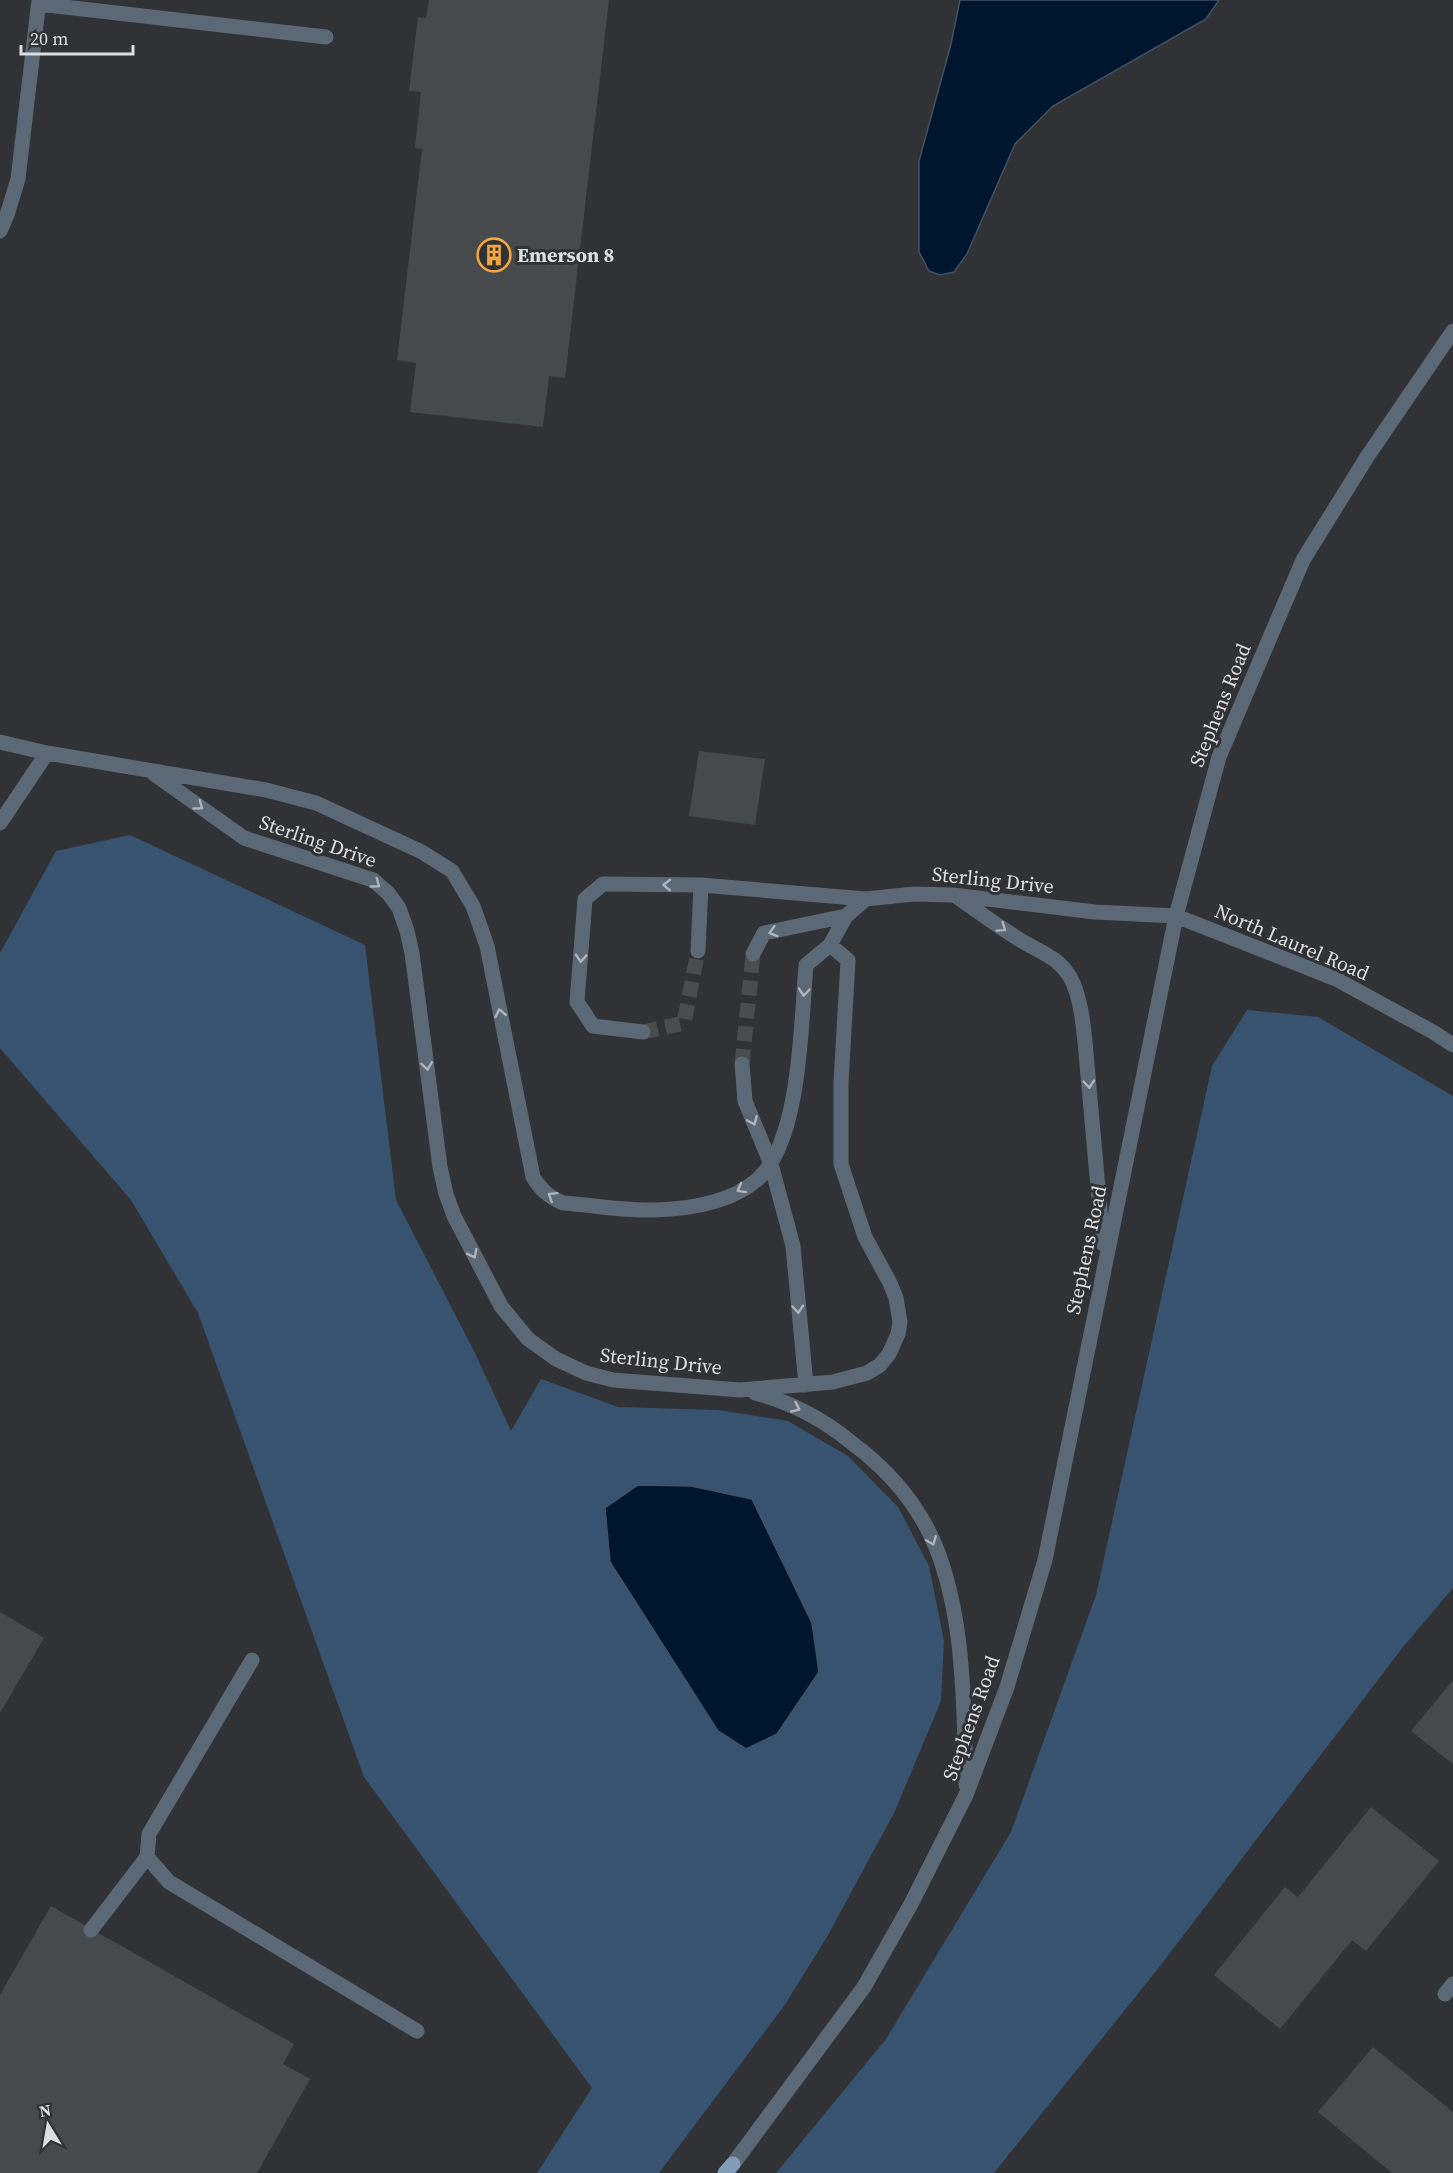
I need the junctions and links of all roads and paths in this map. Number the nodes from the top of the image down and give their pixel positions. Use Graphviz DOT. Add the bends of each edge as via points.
graph roads {
  1 [pos="39,2"];
  2 [pos="326,37"];
  3 [pos="0,231"];
  4 [pos="1453,331"];
  5 [pos="0,742"];
  6 [pos="47,753"];
  7 [pos="152,772"];
  8 [pos="0,823"];
  9 [pos="702,885"];
  10 [pos="953,895"];
  11 [pos="866,899"];
  12 [pos="846,916"];
  13 [pos="1176,916"];
  14 [pos="831,945"];
  15 [pos="698,951"];
  16 [pos="753,954"];
  17 [pos="644,1032"];
  18 [pos="1453,1045"];
  19 [pos="742,1064"];
  20 [pos="771,1164"];
  21 [pos="1104,1263"];
  22 [pos="806,1385"];
  23 [pos="740,1390"];
  24 [pos="252,1660"];
  25 [pos="966,1795"];
  26 [pos="147,1857"];
  27 [pos="91,1930"];
  28 [pos="417,2031"];
  29 [pos="728,2170"];
  1 -- 2 [label="street"];
  1 -- 3 [label="street" via="18,179"];
  4 -- 13 [label="street, Stephens Road" via="1303,560 1219,757"];
  5 -- 6 [label="street, Sterling Drive"];
  6 -- 7 [label="street, Sterling Drive"];
  6 -- 8 [label="street"];
  20 -- 7 [label="street, Sterling Drive, one-way" via="742,1190 702,1205 652,1210 563,1203 551,1198 533,1178 527,1156 487,946 473,906 452,871 422,852 316,803 266,790"];
  7 -- 23 [label="street, Sterling Drive, one-way" via="244,838 373,880 399,908 412,953 446,1194 501,1306 528,1339 556,1359 613,1380"];
  9 -- 11 [label="street"];
  9 -- 15 [label="street"];
  9 -- 17 [label="street, one-way" via="603,884 585,899 578,1002 592,1026"];
  10 -- 11 [label="street, Sterling Drive"];
  10 -- 13 [label="street, Sterling Drive" via="1095,912"];
  10 -- 21 [label="street, one-way" via="1019,940 1041,950 1061,966 1072,982 1086,1042"];
  11 -- 12 [label="street, Sterling Drive"];
  12 -- 14 [label="street, Sterling Drive"];
  12 -- 16 [label="street, one-way" via="764,933"];
  13 -- 18 [label="street, North Laurel Road" via="1336,979"];
  13 -- 21 [label="street, Stephens Road"];
  14 -- 20 [label="street, Sterling Drive, one-way" via="806,965 794,1096"];
  14 -- 22 [label="street, Sterling Drive" via="848,960 841,1164 865,1237 896,1298 900,1322 895,1344 880,1365 848,1379"];
  19 -- 20 [label="street, one-way" via="745,1101"];
  20 -- 22 [label="street, one-way" via="793,1246"];
  21 -- 25 [label="street, Stephens Road" via="1046,1560 1006,1688"];
  22 -- 23 [label="street, Sterling Drive"];
  23 -- 25 [label="street, one-way" via="786,1403 846,1437 900,1487 928,1530 942,1566 958,1639"];
  24 -- 26 [label="street" via="149,1834"];
  25 -- 29 [label="street, Stephens Road" via="864,1987"];
  26 -- 27 [label="street"];
  26 -- 28 [label="street" via="169,1882"];
}
